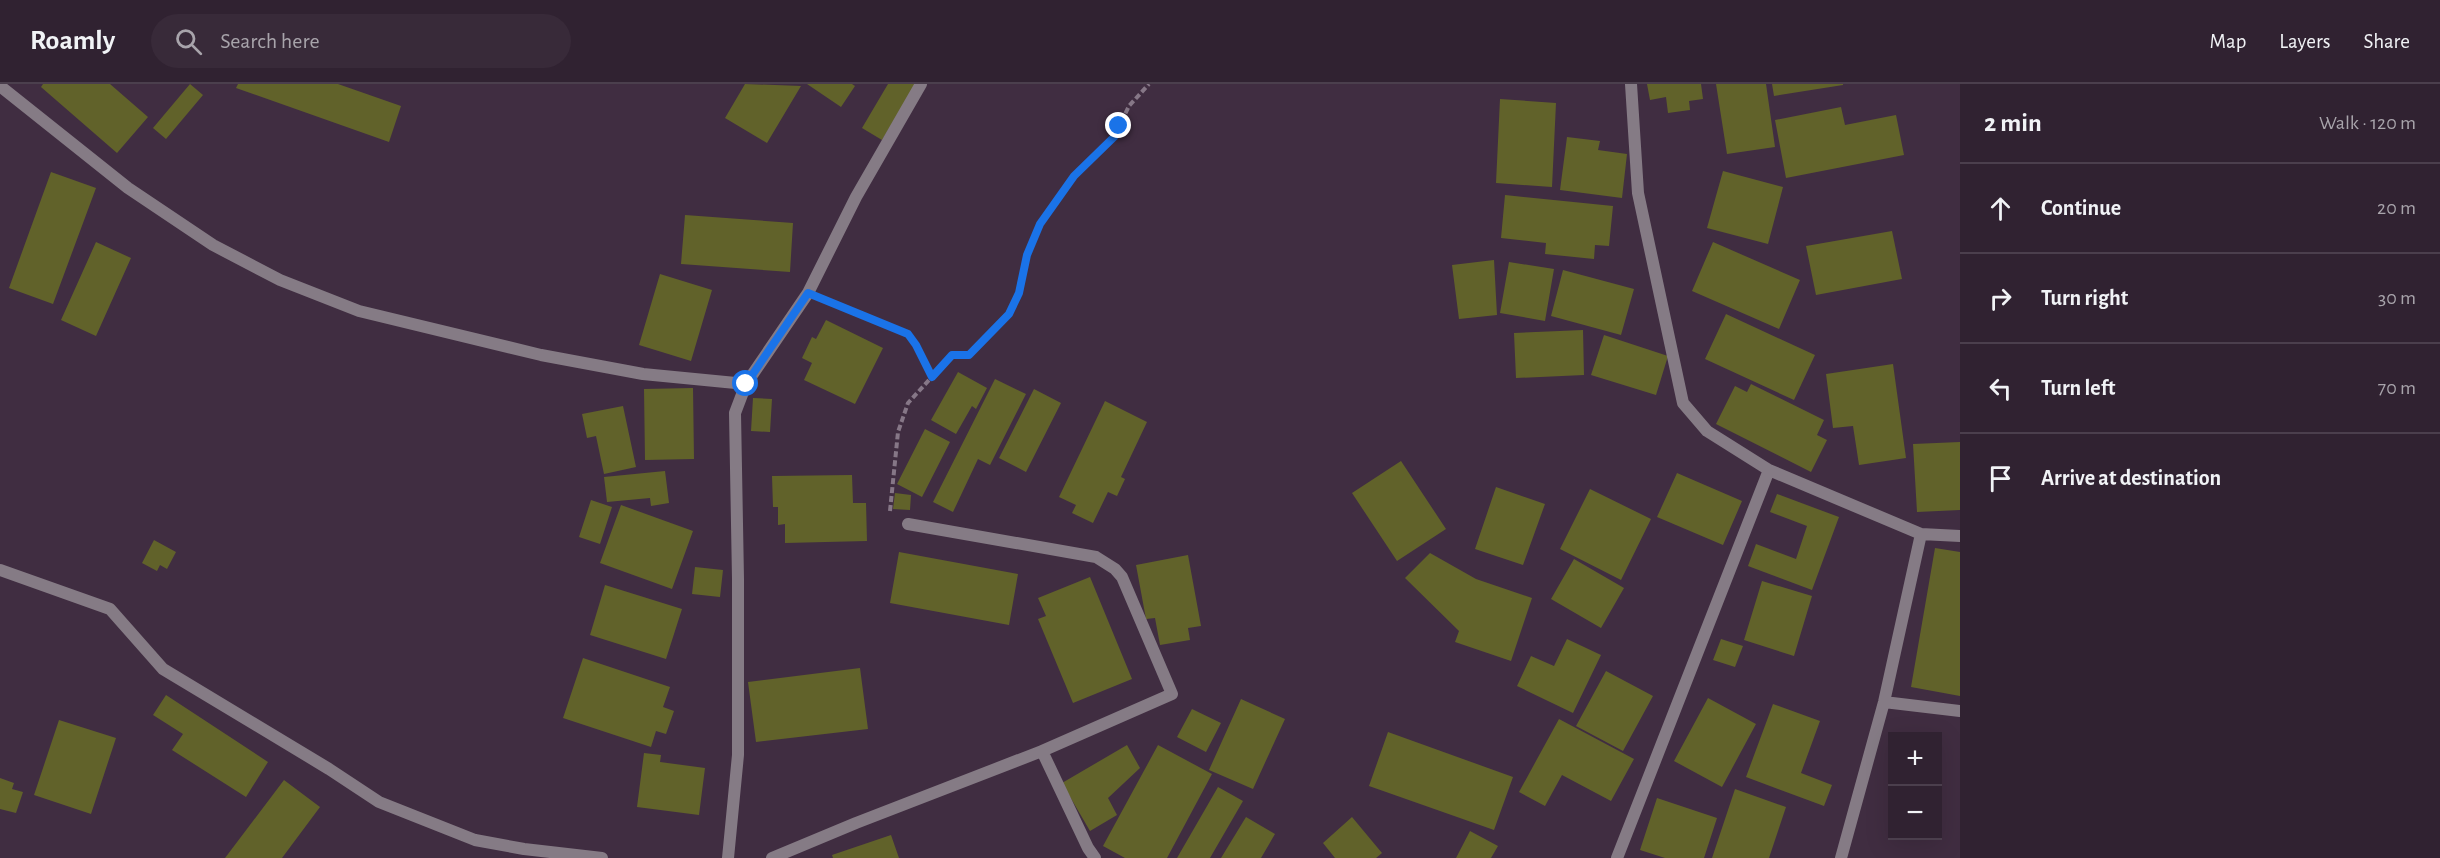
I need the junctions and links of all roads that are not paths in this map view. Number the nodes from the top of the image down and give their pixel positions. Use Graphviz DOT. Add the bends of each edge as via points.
graph roads {
  1 [pos="921,84"];
  2 [pos="1631,84"];
  3 [pos="0,86"];
  4 [pos="746,384"];
  5 [pos="1769,470"];
  6 [pos="908,524"];
  7 [pos="1921,534"];
  8 [pos="1960,536"];
  9 [pos="0,570"];
  10 [pos="1884,702"];
  11 [pos="1960,711"];
  12 [pos="1042,751"];
  13 [pos="602,858"];
  14 [pos="728,858"];
  15 [pos="772,858"];
  16 [pos="1095,858"];
  17 [pos="1617,858"];
  18 [pos="1841,858"];
  1 -- 4 [label="street" via="856,197 808,293"];
  2 -- 5 [label="street" via="1638,193 1683,403 1707,431"];
  3 -- 4 [label="street" via="129,188 213,245 320,296 358,311 541,355 643,374"];
  4 -- 14 [label="street" via="735,413 738,754"];
  5 -- 7 [label="street"];
  5 -- 17 [label="street"];
  6 -- 12 [label="street" via="1096,557 1122,577 1172,694"];
  7 -- 8 [label="street"];
  7 -- 10 [label="street"];
  9 -- 13 [label="street" via="110,609 163,669 379,802 475,840"];
  10 -- 11 [label="street"];
  10 -- 18 [label="street"];
  12 -- 15 [label="street"];
  12 -- 16 [label="street"];
}
